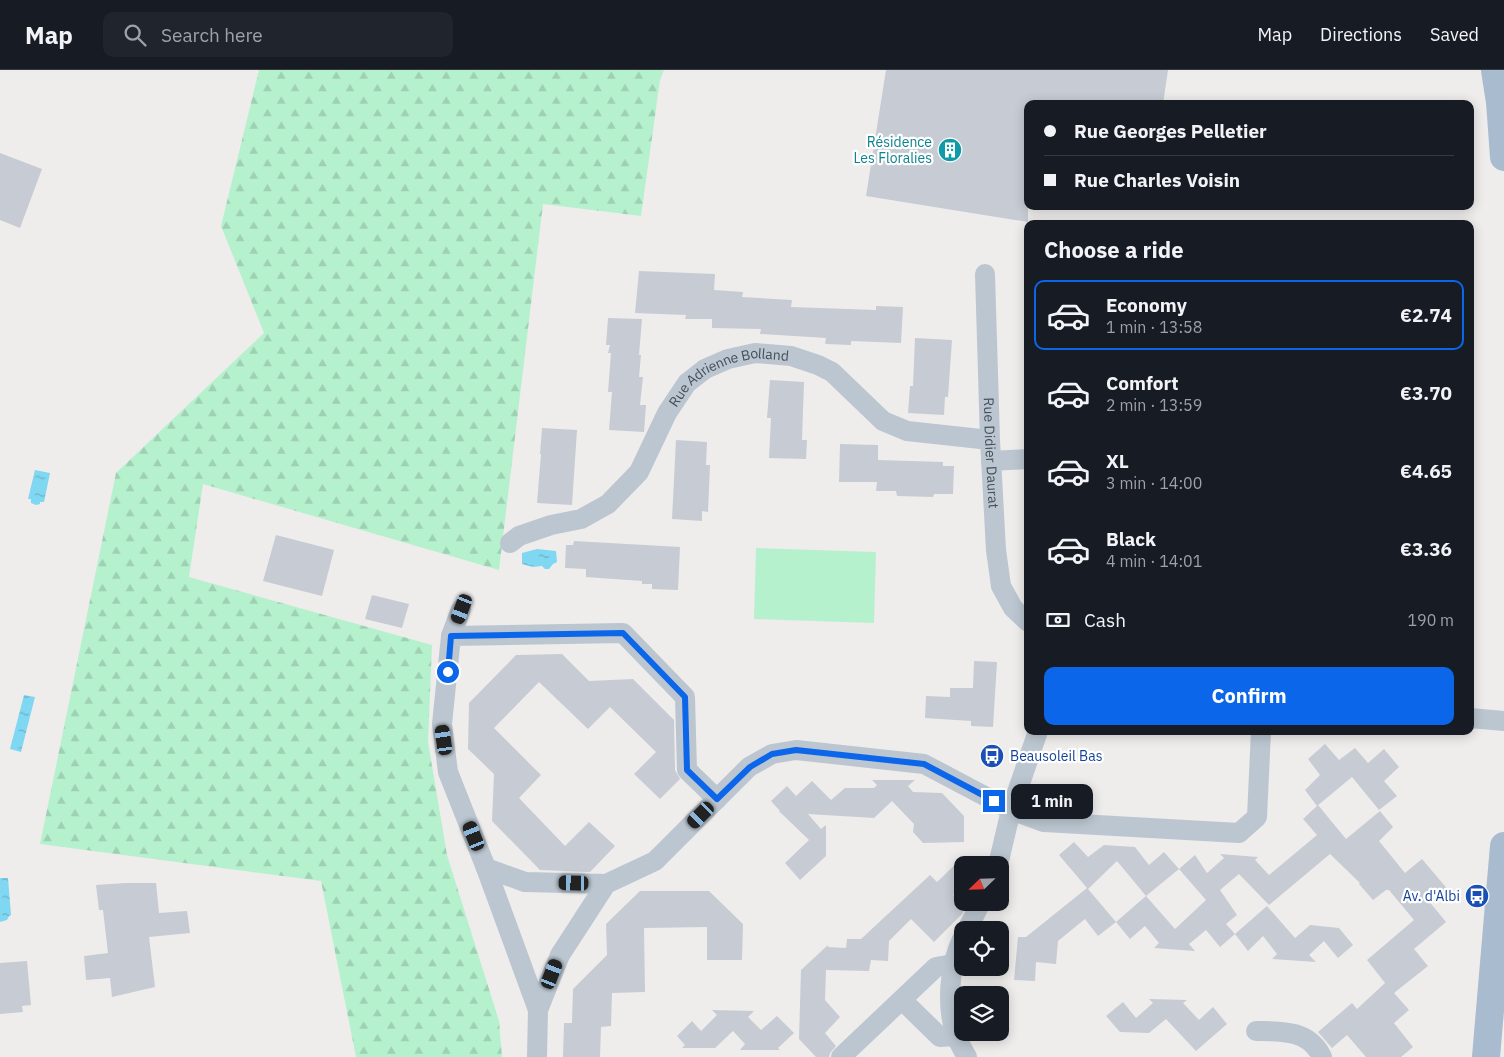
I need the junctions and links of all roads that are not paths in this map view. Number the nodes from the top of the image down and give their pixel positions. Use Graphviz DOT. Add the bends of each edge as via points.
graph roads {
  1 [pos="1495,70"];
  2 [pos="1502,102"];
  3 [pos="1504,157"];
  4 [pos="985,274"];
  5 [pos="990,440"];
  6 [pos="1024,459"];
  7 [pos="991,461"];
  8 [pos="510,543"];
  9 [pos="462,609"];
  10 [pos="1024,618"];
  11 [pos="451,636"];
  12 [pos="1474,718"];
  13 [pos="1504,721"];
  14 [pos="1037,735"];
  15 [pos="1261,735"];
  16 [pos="717,799"];
  17 [pos="1011,810"];
  18 [pos="1504,846"];
  19 [pos="1000,856"];
  20 [pos="486,868"];
  21 [pos="606,884"];
  22 [pos="953,964"];
  23 [pos="902,1000"];
  24 [pos="538,1010"];
  25 [pos="954,1028"];
  26 [pos="1256,1031"];
  27 [pos="954,1036"];
  28 [pos="959,1041"];
  29 [pos="537,1057"];
  30 [pos="841,1057"];
  31 [pos="967,1057"];
  32 [pos="1322,1057"];
  33 [pos="1486,1057"];
  1 -- 2 [label="main road"];
  2 -- 3 [label="main road"];
  4 -- 5 [label="street, Rue Didier Daurat"];
  5 -- 7 [label="street, Rue Didier Daurat"];
  5 -- 8 [label="street, Rue Adrienne Bolland" via="907,431 883,420 832,372 791,356 755,353 728,359 705,369 687,383 667,413 639,472 608,504 582,519 551,525"];
  6 -- 7 [label="street"];
  7 -- 10 [label="street, Rue Didier Daurat" via="1001,586 1013,608"];
  9 -- 11 [label="street"];
  11 -- 16 [label="street" via="623,633 685,697 687,770"];
  11 -- 20 [label="street" via="442,724 448,772"];
  12 -- 13 [label="street"];
  14 -- 17 [label="street"];
  15 -- 17 [label="street" via="1257,816 1239,833 1044,822"];
  16 -- 17 [label="street" via="750,767 772,754 796,750 924,764"];
  16 -- 21 [label="street" via="655,861"];
  17 -- 19 [label="street"];
  18 -- 33 [label="main road"];
  20 -- 21 [label="street" via="525,882"];
  20 -- 24 [label="street"];
  21 -- 24 [label="street" via="560,956"];
  22 -- 23 [label="street" via="936,968"];
  22 -- 25 [label="street" via="951,1016"];
  23 -- 27 [label="street" via="940,1037"];
  23 -- 30 [label="street"];
  24 -- 29 [label="street"];
  26 -- 32 [label="street" via="1281,1031 1303,1036"];
  28 -- 31 [label="street"];
}
